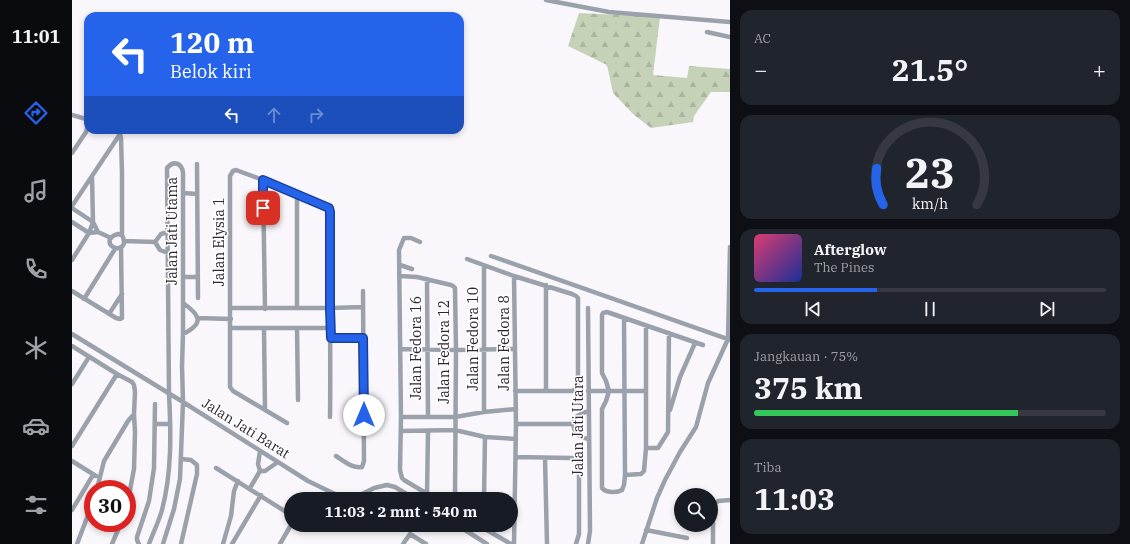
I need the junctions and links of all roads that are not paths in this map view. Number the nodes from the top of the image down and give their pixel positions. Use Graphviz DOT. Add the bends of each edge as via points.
graph roads {
  1 [pos="546,0"];
  2 [pos="730,22"];
  3 [pos="707,32"];
  4 [pos="730,37"];
  5 [pos="72,115"];
  6 [pos="84,118"];
  7 [pos="85,134"];
  8 [pos="72,153"];
  9 [pos="197,164"];
  10 [pos="92,176"];
  11 [pos="263,180"];
  12 [pos="183,194"];
  13 [pos="197,194"];
  14 [pos="297,194"];
  15 [pos="72,207"];
  16 [pos="72,222"];
  17 [pos="94,222"];
  18 [pos="98,232"];
  19 [pos="168,232"];
  20 [pos="89,233"];
  21 [pos="122,235"];
  22 [pos="111,238"];
  23 [pos="124,241"];
  24 [pos="155,242"];
  25 [pos="420,242"];
  26 [pos="122,247"];
  27 [pos="730,247"];
  28 [pos="115,248"];
  29 [pos="168,253"];
  30 [pos="491,256"];
  31 [pos="467,259"];
  32 [pos="72,260"];
  33 [pos="400,265"];
  34 [pos="484,266"];
  35 [pos="412,269"];
  36 [pos="400,276"];
  37 [pos="514,276"];
  38 [pos="184,277"];
  39 [pos="198,277"];
  40 [pos="427,279"];
  41 [pos="546,285"];
  42 [pos="72,291"];
  43 [pos="363,291"];
  44 [pos="122,294"];
  45 [pos="198,298"];
  46 [pos="84,299"];
  47 [pos="183,303"];
  48 [pos="363,307"];
  49 [pos="230,308"];
  50 [pos="265,308"];
  51 [pos="298,308"];
  52 [pos="330,308"];
  53 [pos="588,308"];
  54 [pos="109,314"];
  55 [pos="197,318"];
  56 [pos="624,318"];
  57 [pos="231,319"];
  58 [pos="646,326"];
  59 [pos="729,326"];
  60 [pos="231,328"];
  61 [pos="264,328"];
  62 [pos="297,328"];
  63 [pos="330,328"];
  64 [pos="668,333"];
  65 [pos="72,334"];
  66 [pos="183,334"];
  67 [pos="331,338"];
  68 [pos="363,338"];
  69 [pos="729,339"];
  70 [pos="695,342"];
  71 [pos="703,345"];
  72 [pos="72,346"];
  73 [pos="400,349"];
  74 [pos="428,349"];
  75 [pos="515,349"];
  76 [pos="456,350"];
  77 [pos="484,350"];
  78 [pos="89,357"];
  79 [pos="117,374"];
  80 [pos="72,384"];
  81 [pos="515,390"];
  82 [pos="546,391"];
  83 [pos="588,391"];
  84 [pos="609,391"];
  85 [pos="624,391"];
  86 [pos="646,391"];
  87 [pos="169,394"];
  88 [pos="298,400"];
  89 [pos="184,402"];
  90 [pos="156,404"];
  91 [pos="516,409"];
  92 [pos="265,410"];
  93 [pos="588,411"];
  94 [pos="484,412"];
  95 [pos="134,414"];
  96 [pos="330,417"];
  97 [pos="428,417"];
  98 [pos="455,417"];
  99 [pos="668,417"];
  100 [pos="401,418"];
  101 [pos="287,423"];
  102 [pos="155,424"];
  103 [pos="170,424"];
  104 [pos="516,424"];
  105 [pos="574,424"];
  106 [pos="455,430"];
  107 [pos="401,431"];
  108 [pos="428,431"];
  109 [pos="485,437"];
  110 [pos="516,438"];
  111 [pos="588,439"];
  112 [pos="72,446"];
  113 [pos="646,448"];
  114 [pos="260,451"];
  115 [pos="336,456"];
  116 [pos="516,457"];
  117 [pos="545,458"];
  118 [pos="181,459"];
  119 [pos="72,461"];
  120 [pos="278,462"];
  121 [pos="216,468"];
  122 [pos="260,470"];
  123 [pos="93,475"];
  124 [pos="625,475"];
  125 [pos="99,477"];
  126 [pos="98,480"];
  127 [pos="132,480"];
  128 [pos="238,481"];
  129 [pos="250,488"];
  130 [pos="331,492"];
  131 [pos="366,492"];
  132 [pos="403,492"];
  133 [pos="424,492"];
  134 [pos="427,492"];
  135 [pos="455,492"];
  136 [pos="484,492"];
  137 [pos="260,495"];
  138 [pos="730,500"];
  139 [pos="72,510"];
  140 [pos="284,510"];
  141 [pos="84,526"];
  142 [pos="646,530"];
  143 [pos="117,532"];
  144 [pos="287,532"];
  145 [pos="468,532"];
  146 [pos="492,532"];
  147 [pos="687,538"];
  148 [pos="77,544"];
  149 [pos="112,544"];
  150 [pos="139,544"];
  151 [pos="149,544"];
  152 [pos="162,544"];
  153 [pos="181,544"];
  154 [pos="223,544"];
  155 [pos="232,544"];
  156 [pos="280,544"];
  157 [pos="403,544"];
  158 [pos="426,544"];
  159 [pos="486,544"];
  160 [pos="511,544"];
  161 [pos="514,544"];
  162 [pos="547,544"];
  163 [pos="576,544"];
  164 [pos="588,544"];
  165 [pos="642,544"];
  166 [pos="713,544"];
  1 -- 2 [label="street" via="609,12"];
  3 -- 4 [label="street"];
  5 -- 6 [label="street"];
  7 -- 8 [label="street"];
  9 -- 13 [label="street"];
  10 -- 15 [label="street"];
  10 -- 17 [label="street"];
  10 -- 21 [label="street" via="120,134"];
  11 -- 14 [label="street"];
  11 -- 49 [label="street, Jalan Elysia 1" via="236,170 230,176"];
  11 -- 50 [label="street"];
  12 -- 13 [label="street"];
  12 -- 19 [label="street, Jalan Jati Utama" via="182,167 175,163 168,168"];
  12 -- 38 [label="street, Jalan Jati Utama"];
  13 -- 39 [label="street"];
  14 -- 51 [label="street"];
  14 -- 52 [label="street" via="329,208"];
  15 -- 17 [label="street"];
  16 -- 20 [label="street"];
  17 -- 18 [label="street"];
  17 -- 20 [label="street"];
  18 -- 20 [label="street"];
  18 -- 22 [label="street"];
  19 -- 24 [label="street" via="161,234"];
  19 -- 29 [label="street, Jalan Jati Utama"];
  20 -- 32 [label="street"];
  21 -- 22 [label="street" via="114,235"];
  21 -- 23 [label="street"];
  22 -- 28 [label="street" via="111,246"];
  23 -- 24 [label="street"];
  23 -- 26 [label="street"];
  24 -- 29 [label="street" via="160,250"];
  25 -- 33 [label="street" via="404,238 400,250"];
  26 -- 28 [label="street"];
  26 -- 44 [label="street"];
  27 -- 59 [label="street"];
  28 -- 46 [label="street"];
  29 -- 87 [label="street, Jalan Jati Utama"];
  30 -- 69 [label="street"];
  31 -- 34 [label="street"];
  33 -- 35 [label="street"];
  33 -- 36 [label="street"];
  34 -- 37 [label="street"];
  34 -- 77 [label="street, Jalan Fedora 10"];
  36 -- 40 [label="street"];
  36 -- 73 [label="street"];
  37 -- 41 [label="street"];
  37 -- 75 [label="street, Jalan Fedora 8"];
  38 -- 39 [label="street"];
  38 -- 47 [label="street, Jalan Jati Utama"];
  39 -- 45 [label="street"];
  40 -- 74 [label="street, Jalan Fedora 16"];
  40 -- 76 [label="street, Jalan Fedora 12" via="455,288"];
  41 -- 82 [label="street"];
  41 -- 82 [label="street" via="578,298 578,386 573,391"];
  42 -- 46 [label="street"];
  43 -- 48 [label="street"];
  44 -- 54 [label="street"];
  44 -- 54 [label="street" via="122,318"];
  46 -- 54 [label="street"];
  47 -- 55 [label="street" via="193,310"];
  47 -- 66 [label="street, Jalan Jati Utama"];
  48 -- 52 [label="street"];
  48 -- 68 [label="street"];
  49 -- 50 [label="street"];
  49 -- 57 [label="street, Jalan Elysia 1"];
  50 -- 51 [label="street"];
  51 -- 52 [label="street"];
  52 -- 63 [label="street"];
  53 -- 83 [label="street, Jalan Jati Utara"];
  55 -- 57 [label="street"];
  55 -- 66 [label="street" via="194,326"];
  56 -- 58 [label="street"];
  56 -- 84 [label="street" via="607,312 602,315 602,373"];
  56 -- 85 [label="street"];
  57 -- 60 [label="street, Jalan Elysia 1"];
  58 -- 64 [label="street"];
  58 -- 86 [label="street"];
  59 -- 69 [label="street"];
  60 -- 61 [label="street"];
  60 -- 92 [label="street, Jalan Elysia 1" via="230,387"];
  61 -- 62 [label="street"];
  61 -- 92 [label="street"];
  62 -- 63 [label="street"];
  62 -- 88 [label="street"];
  63 -- 67 [label="street"];
  64 -- 70 [label="street"];
  64 -- 99 [label="street"];
  65 -- 87 [label="street, Jalan Jati Barat"];
  66 -- 89 [label="street, Jalan Jati Utama"];
  67 -- 68 [label="street"];
  67 -- 96 [label="street"];
  68 -- 115 [label="street" via="364,461 362,467 358,468"];
  69 -- 142 [label="street" via="708,383 696,426 663,484"];
  70 -- 71 [label="street"];
  70 -- 99 [label="street" via="680,377"];
  72 -- 78 [label="street"];
  73 -- 74 [label="street"];
  73 -- 100 [label="street"];
  74 -- 76 [label="street"];
  74 -- 97 [label="street, Jalan Fedora 16"];
  75 -- 77 [label="street"];
  75 -- 81 [label="street, Jalan Fedora 8"];
  76 -- 77 [label="street"];
  76 -- 98 [label="street, Jalan Fedora 12"];
  77 -- 94 [label="street, Jalan Fedora 10"];
  78 -- 79 [label="street"];
  78 -- 80 [label="street"];
  79 -- 95 [label="street" via="134,385"];
  79 -- 112 [label="street"];
  81 -- 82 [label="street"];
  81 -- 91 [label="street, Jalan Fedora 8"];
  83 -- 84 [label="street"];
  83 -- 93 [label="street, Jalan Jati Utara"];
  84 -- 85 [label="street"];
  84 -- 124 [label="street" via="602,409 602,488 607,492 619,492 624,485"];
  85 -- 86 [label="street"];
  85 -- 124 [label="street"];
  86 -- 113 [label="street"];
  87 -- 89 [label="street, Jalan Jati Barat"];
  87 -- 103 [label="street, Jalan Jati Utama"];
  89 -- 114 [label="street, Jalan Jati Barat"];
  89 -- 118 [label="street, Jalan Jati Utama"];
  90 -- 102 [label="street"];
  91 -- 94 [label="street"];
  91 -- 104 [label="street, Jalan Fedora 8"];
  92 -- 101 [label="street"];
  93 -- 105 [label="street" via="577,416"];
  93 -- 111 [label="street, Jalan Jati Utara"];
  94 -- 98 [label="street"];
  95 -- 125 [label="street" via="104,461"];
  95 -- 127 [label="street"];
  97 -- 98 [label="street"];
  97 -- 100 [label="street"];
  98 -- 106 [label="street, Jalan Fedora 12"];
  99 -- 113 [label="street" via="668,432 658,448"];
  100 -- 107 [label="street"];
  102 -- 103 [label="street"];
  102 -- 150 [label="street" via="154,468 149,501 136,540"];
  103 -- 151 [label="street, Jalan Jati Utama" via="169,474 162,510"];
  104 -- 105 [label="street"];
  104 -- 110 [label="street, Jalan Fedora 8"];
  105 -- 111 [label="street" via="577,433"];
  106 -- 108 [label="street"];
  106 -- 109 [label="street"];
  106 -- 135 [label="street, Jalan Fedora 12"];
  107 -- 108 [label="street"];
  107 -- 133 [label="street" via="402,478"];
  108 -- 134 [label="street"];
  109 -- 110 [label="street"];
  109 -- 136 [label="street"];
  110 -- 116 [label="street, Jalan Fedora 8"];
  111 -- 164 [label="street, Jalan Jati Utara"];
  113 -- 124 [label="street" via="644,471 641,474"];
  114 -- 120 [label="street, Jalan Jati Barat"];
  114 -- 122 [label="street"];
  116 -- 117 [label="street"];
  116 -- 161 [label="street, Jalan Fedora 8"];
  117 -- 162 [label="street"];
  117 -- 163 [label="street" via="571,458 579,462 579,534"];
  118 -- 152 [label="street, Jalan Jati Utama" via="174,510"];
  118 -- 153 [label="street" via="191,460 197,465 197,474"];
  119 -- 123 [label="street"];
  120 -- 122 [label="street" via="265,471"];
  120 -- 130 [label="street, Jalan Jati Barat"];
  121 -- 128 [label="street"];
  122 -- 129 [label="street"];
  123 -- 125 [label="street"];
  123 -- 139 [label="street"];
  125 -- 126 [label="street"];
  128 -- 129 [label="street"];
  128 -- 154 [label="street"];
  129 -- 137 [label="street"];
  131 -- 132 [label="street, Jalan Jati Barat" via="391,485"];
  137 -- 140 [label="street"];
  137 -- 155 [label="street"];
  138 -- 166 [label="street" via="719,500 712,506"];
  141 -- 148 [label="street"];
  142 -- 147 [label="street"];
  142 -- 165 [label="street"];
  143 -- 149 [label="street"];
  144 -- 156 [label="street"];
  145 -- 159 [label="street"];
  146 -- 160 [label="street"];
  157 -- 158 [label="street" via="410,534"];
}
